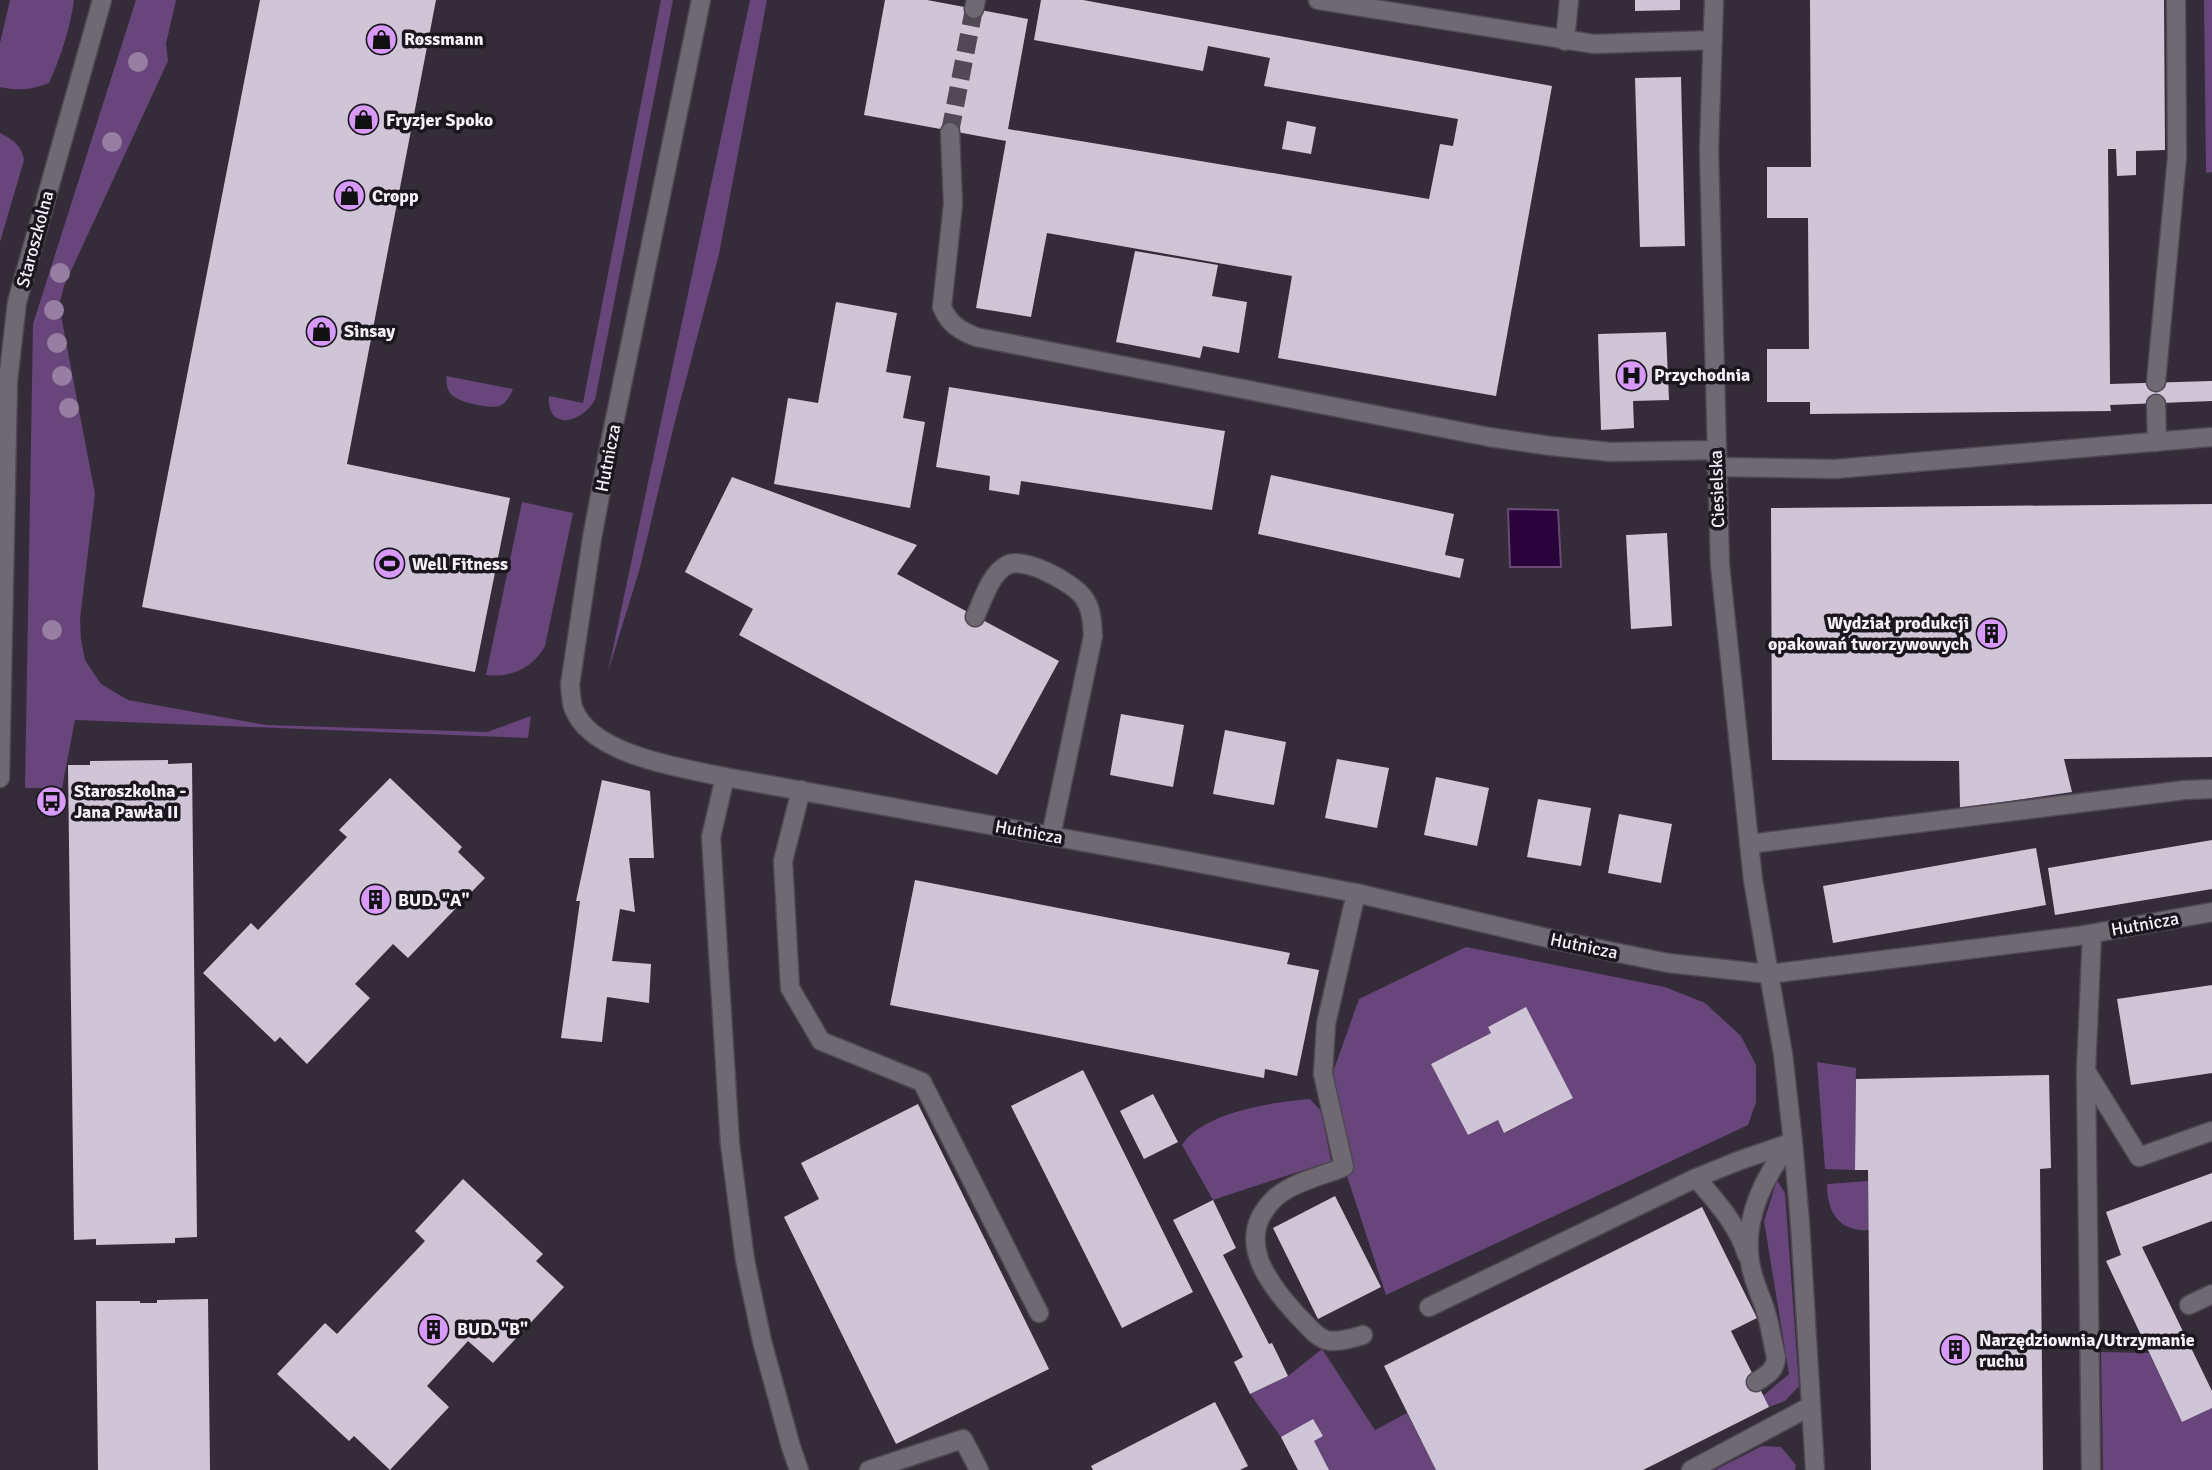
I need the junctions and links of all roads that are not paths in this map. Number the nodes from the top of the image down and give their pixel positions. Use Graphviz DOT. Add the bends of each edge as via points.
graph roads {
  1 [pos="102,0"];
  2 [pos="701,0"];
  3 [pos="1318,0"];
  4 [pos="1569,0"];
  5 [pos="1714,0"];
  6 [pos="2175,0"];
  7 [pos="1713,40"];
  8 [pos="1566,41"];
  9 [pos="950,132"];
  10 [pos="2156,382"];
  11 [pos="2156,404"];
  12 [pos="2212,437"];
  13 [pos="2157,442"];
  14 [pos="1716,458"];
  15 [pos="975,617"];
  16 [pos="0,758"];
  17 [pos="724,777"];
  18 [pos="0,778"];
  19 [pos="2212,789"];
  20 [pos="801,790"];
  21 [pos="1051,836"];
  22 [pos="1749,844"];
  23 [pos="1356,893"];
  24 [pos="2212,912"];
  25 [pos="2092,934"];
  26 [pos="1769,974"];
  27 [pos="2086,1071"];
  28 [pos="2212,1131"];
  29 [pos="1793,1142"];
  30 [pos="1696,1178"];
  31 [pos="1750,1265"];
  32 [pos="2212,1294"];
  33 [pos="2189,1305"];
  34 [pos="1429,1307"];
  35 [pos="1039,1313"];
  36 [pos="1363,1335"];
  37 [pos="1756,1382"];
  38 [pos="1811,1406"];
  39 [pos="799,1470"];
  40 [pos="869,1470"];
  41 [pos="979,1470"];
  42 [pos="1691,1470"];
  43 [pos="1815,1470"];
  44 [pos="2091,1470"];
  1 -- 16 [label="street, Staroszkolna" via="17,302 8,381"];
  2 -- 17 [label="street, Hutnicza" via="608,453 570,685 573,708 585,725 617,748 655,763"];
  3 -- 8 [label="street"];
  4 -- 8 [label="street"];
  5 -- 7 [label="street, Ciesielska"];
  6 -- 10 [label="street" via="2176,157"];
  7 -- 8 [label="street"];
  7 -- 14 [label="street, Ciesielska" via="1709,151"];
  9 -- 14 [label="street" via="953,204 942,307 946,318 965,333 1538,444"];
  11 -- 13 [label="street"];
  12 -- 13 [label="street"];
  13 -- 14 [label="street" via="1835,469"];
  14 -- 22 [label="street, Ciesielska" via="1720,565"];
  15 -- 21 [label="street" via="995,576 1016,562 1069,583 1084,598 1092,616 1093,635"];
  16 -- 18 [label="street, Staroszkolna"];
  17 -- 20 [label="street, Hutnicza"];
  17 -- 39 [label="street" via="711,836 730,1144 745,1259 762,1341"];
  19 -- 22 [label="street"];
  20 -- 21 [label="street, Hutnicza"];
  20 -- 35 [label="street" via="783,861 790,988 821,1041 922,1082"];
  21 -- 23 [label="street, Hutnicza"];
  22 -- 26 [label="street, Ciesielska"];
  23 -- 26 [label="street, Hutnicza" via="1655,960"];
  23 -- 36 [label="street" via="1326,1024 1323,1074 1344,1167 1276,1198 1257,1222 1255,1245 1272,1285 1316,1334 1336,1341"];
  24 -- 25 [label="street, Hutnicza"];
  25 -- 26 [label="street, Hutnicza"];
  25 -- 27 [label="street"];
  26 -- 29 [label="street, Ciesielska"];
  27 -- 28 [label="street" via="2139,1157"];
  27 -- 44 [label="street"];
  29 -- 30 [label="street"];
  29 -- 31 [label="street" via="1760,1193 1748,1245"];
  29 -- 38 [label="street, Ciesielska"];
  30 -- 31 [label="street" via="1736,1231"];
  30 -- 34 [label="street"];
  31 -- 37 [label="street" via="1776,1357 1773,1369"];
  32 -- 33 [label="street"];
  38 -- 42 [label="street"];
  38 -- 43 [label="street, Ciesielska"];
  40 -- 41 [label="street" via="963,1439"];
}
